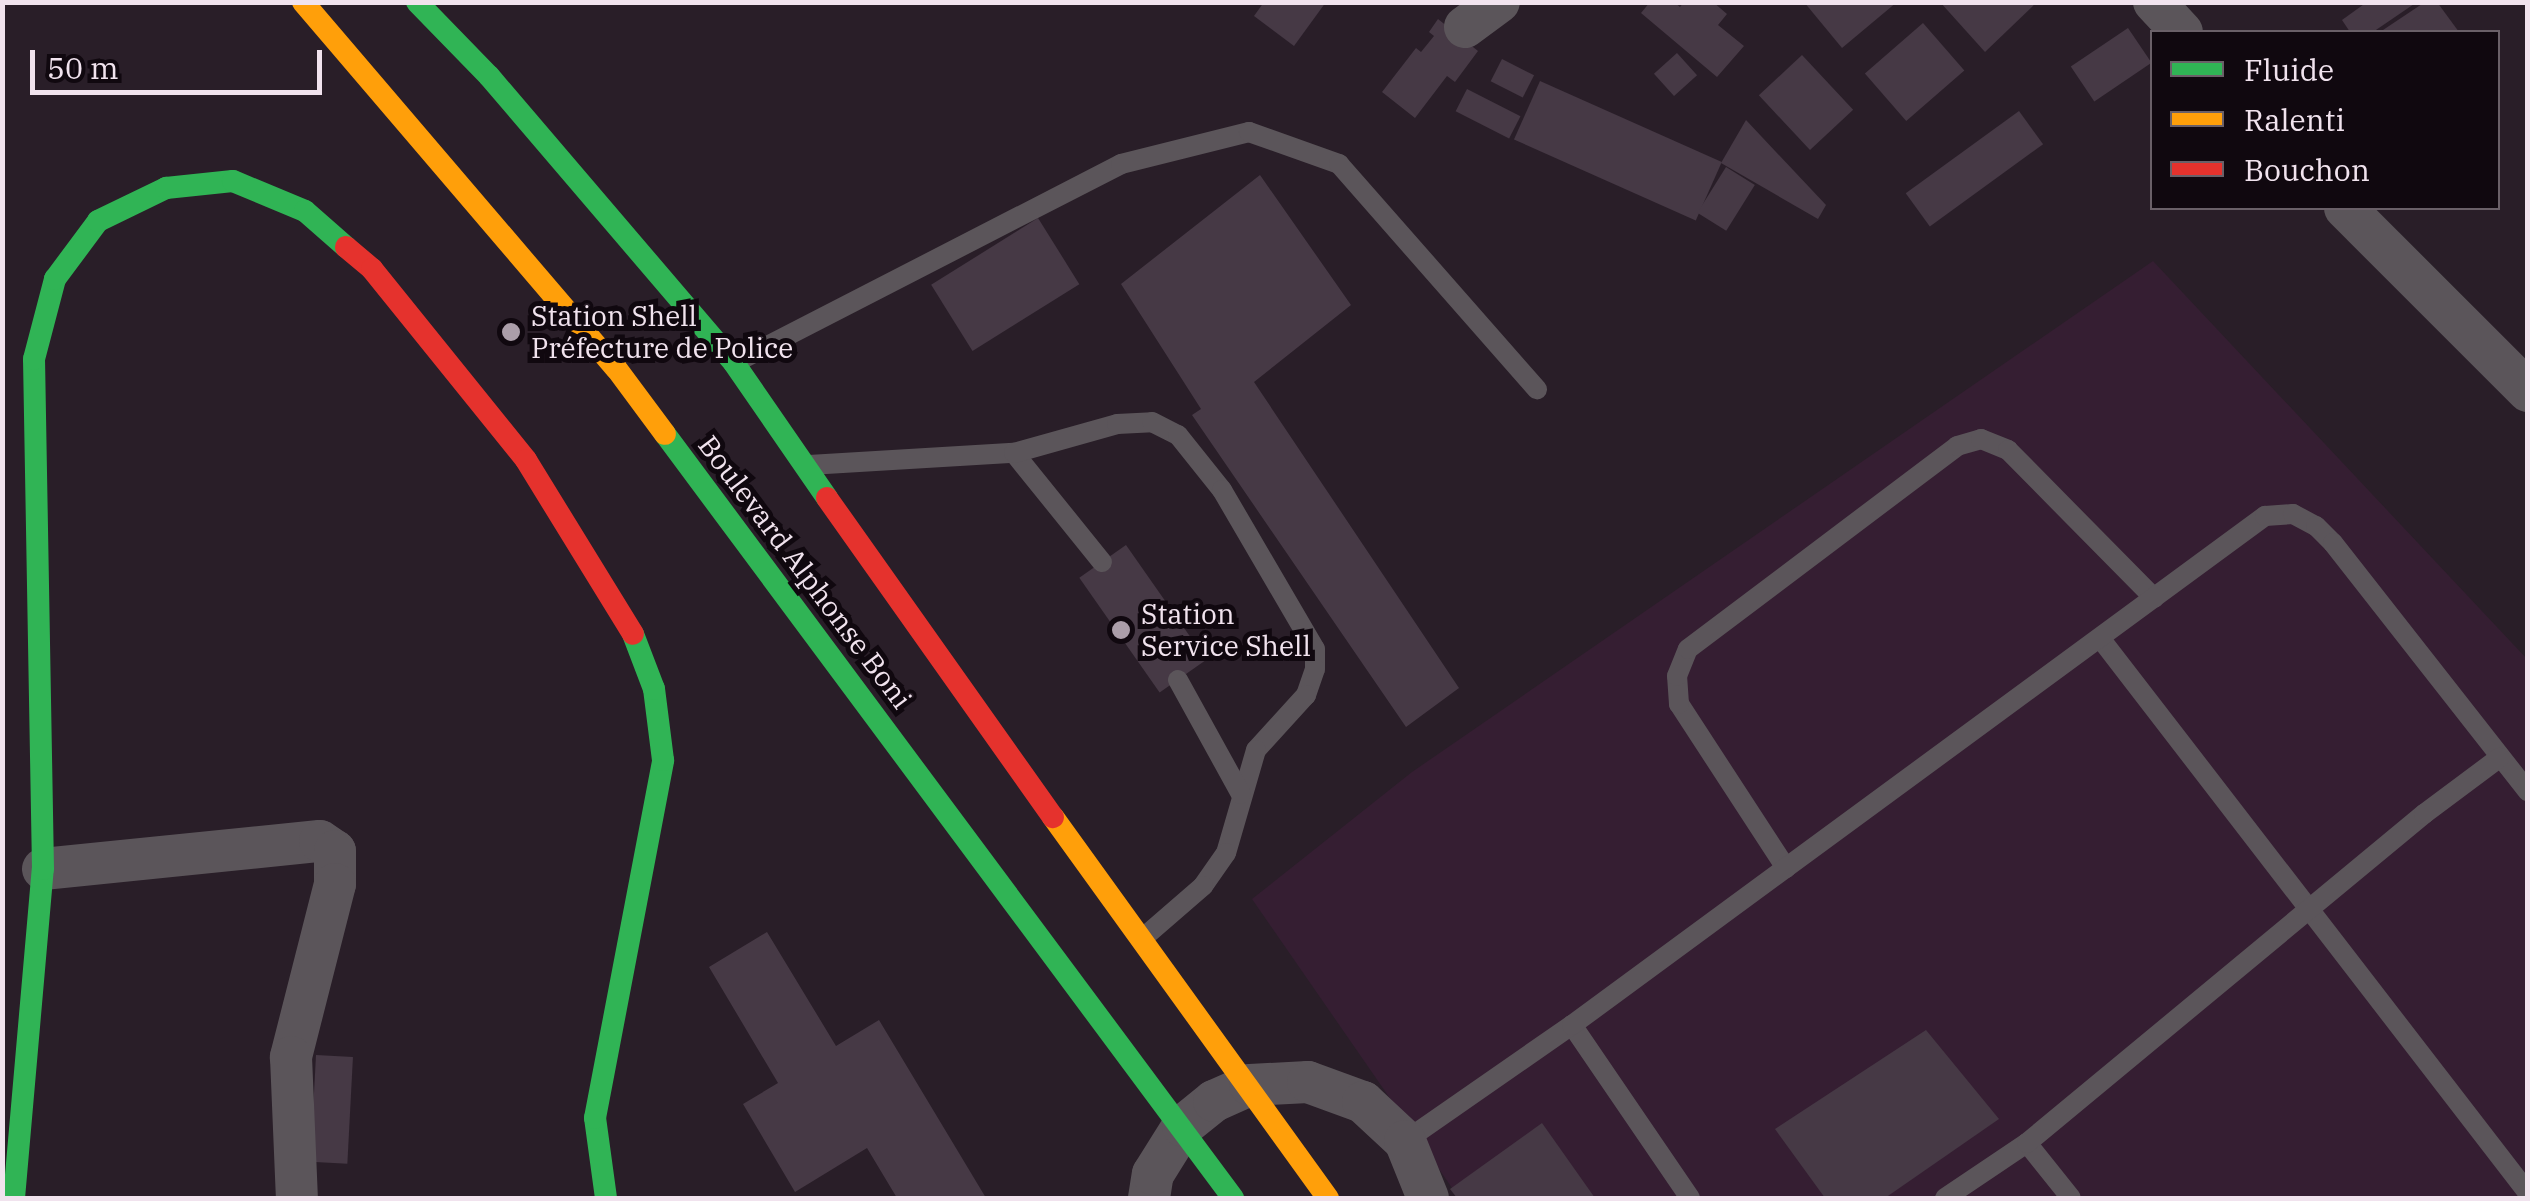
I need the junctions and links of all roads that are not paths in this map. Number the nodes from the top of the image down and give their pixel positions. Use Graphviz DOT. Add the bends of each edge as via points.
graph roads {
  1 [pos="303,2"];
  2 [pos="417,2"];
  3 [pos="2154,2"];
  4 [pos="2180,30"];
  5 [pos="2348,210"];
  6 [pos="734,363"];
  7 [pos="1537,388"];
  8 [pos="2528,391"];
  9 [pos="1014,452"];
  10 [pos="802,466"];
  11 [pos="1102,562"];
  12 [pos="2154,598"];
  13 [pos="2100,638"];
  14 [pos="1178,680"];
  15 [pos="2499,758"];
  16 [pos="2528,792"];
  17 [pos="1242,794"];
  18 [pos="44,868"];
  19 [pos="1786,868"];
  20 [pos="2308,911"];
  21 [pos="1143,938"];
  22 [pos="1572,1025"];
  23 [pos="1250,1086"];
  24 [pos="1184,1126"];
  25 [pos="1405,1142"];
  26 [pos="2027,1143"];
  27 [pos="2527,1190"];
  28 [pos="14,1198"];
  29 [pos="297,1198"];
  30 [pos="606,1198"];
  31 [pos="1149,1198"];
  32 [pos="1234,1198"];
  33 [pos="1328,1198"];
  34 [pos="1428,1198"];
  35 [pos="1690,1198"];
  36 [pos="1945,1198"];
  37 [pos="2071,1198"];
  1 -- 24 [label="main road, Boulevard Alphonse Boni" via="616,368"];
  2 -- 6 [label="main road, Boulevard Alphonse Boni" via="489,76"];
  3 -- 4 [label="street"];
  5 -- 8 [label="street"];
  6 -- 7 [label="lane" via="1121,164 1249,132 1339,164"];
  6 -- 10 [label="main road, Boulevard Alphonse Boni"];
  9 -- 10 [label="lane"];
  9 -- 11 [label="lane"];
  9 -- 17 [label="lane" via="1117,424 1152,422 1178,434 1222,490 1316,649 1306,694 1256,750"];
  10 -- 21 [label="main road, Boulevard Alphonse Boni"];
  12 -- 13 [label="lane"];
  12 -- 15 [label="lane" via="2264,516 2293,514 2333,543"];
  12 -- 19 [label="lane" via="2008,450 1981,439 1958,446 1688,648 1677,676 1679,704"];
  13 -- 19 [label="lane"];
  13 -- 20 [label="lane"];
  14 -- 17 [label="lane"];
  15 -- 16 [label="lane"];
  15 -- 20 [label="lane"];
  17 -- 21 [label="lane" via="1226,853 1203,886"];
  18 -- 28 [label="main road"];
  18 -- 29 [label="street" via="320,840 335,852 335,884 291,1057"];
  18 -- 30 [label="main road" via="34,359 55,279 98,221 166,188 233,181 304,211 372,270 526,460 643,656 663,760 594,1118"];
  19 -- 22 [label="lane"];
  20 -- 26 [label="lane"];
  20 -- 27 [label="lane"];
  21 -- 23 [label="main road, Boulevard Alphonse Boni"];
  22 -- 25 [label="lane"];
  22 -- 35 [label="lane"];
  23 -- 24 [label="street" via="1214,1101"];
  23 -- 25 [label="street" via="1308,1082 1327,1088 1363,1102"];
  23 -- 33 [label="main road, Boulevard Alphonse Boni"];
  24 -- 31 [label="street" via="1153,1174"];
  24 -- 32 [label="main road, Boulevard Alphonse Boni"];
  25 -- 34 [label="street"];
  26 -- 36 [label="lane"];
  26 -- 37 [label="lane"];
}
